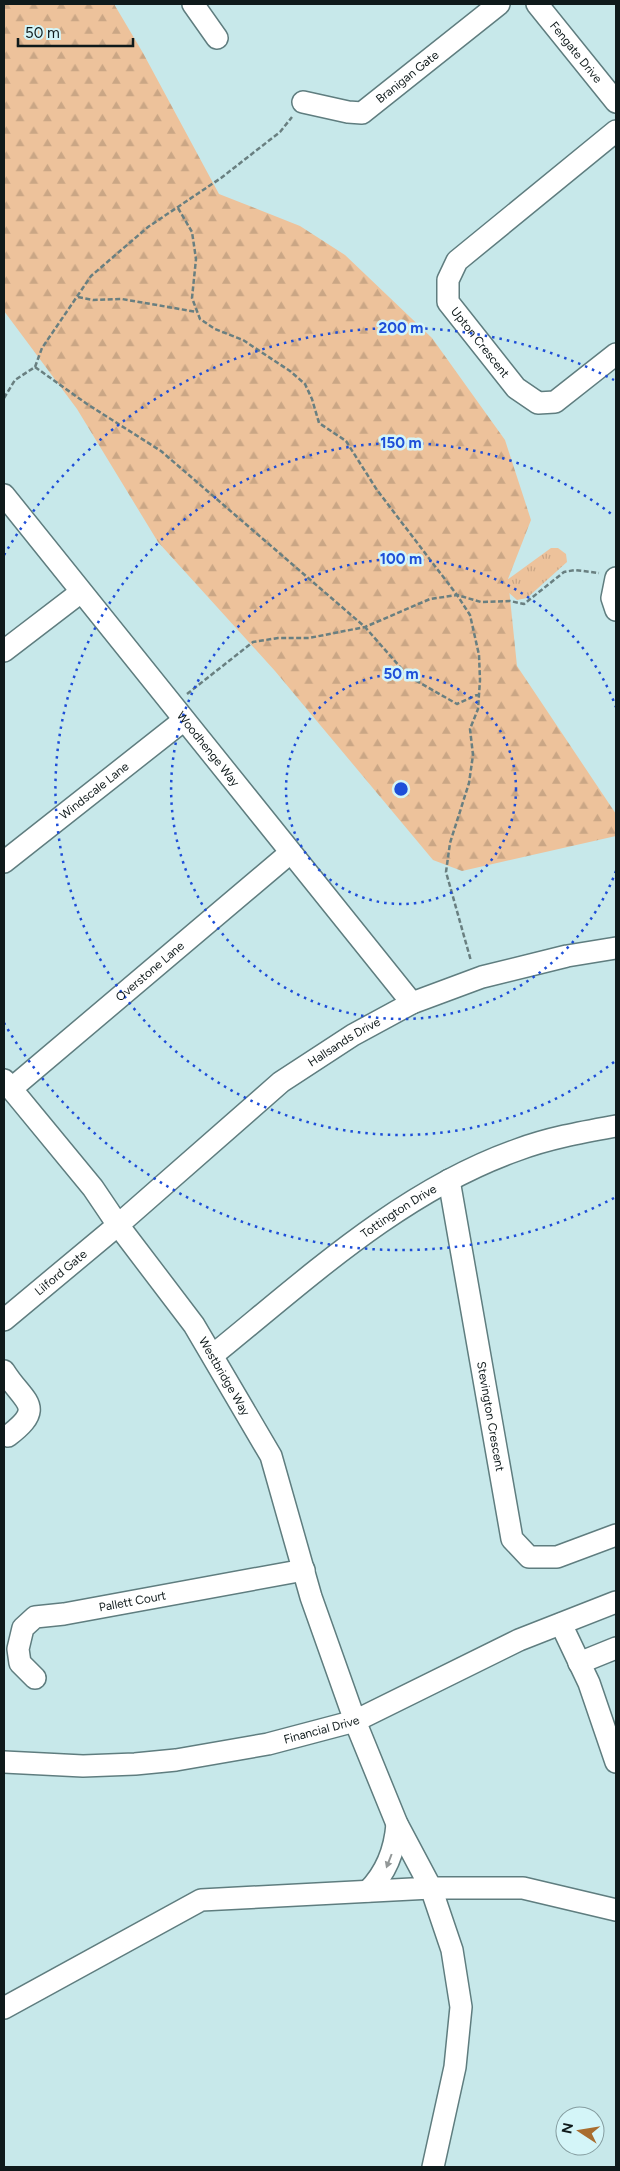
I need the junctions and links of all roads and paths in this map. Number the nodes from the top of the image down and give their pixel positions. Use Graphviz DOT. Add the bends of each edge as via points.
graph roads {
  1 [pos="193,4"];
  2 [pos="499,4"];
  3 [pos="537,4"];
  4 [pos="217,38"];
  5 [pos="303,102"];
  6 [pos="616,102"];
  7 [pos="616,131"];
  8 [pos="178,208"];
  9 [pos="78,297"];
  10 [pos="198,312"];
  11 [pos="616,354"];
  12 [pos="35,367"];
  13 [pos="4,398"];
  14 [pos="4,496"];
  15 [pos="616,578"];
  16 [pos="81,592"];
  17 [pos="458,595"];
  18 [pos="616,610"];
  19 [pos="364,627"];
  20 [pos="4,651"];
  21 [pos="479,694"];
  22 [pos="178,713"];
  23 [pos="290,853"];
  24 [pos="4,862"];
  25 [pos="616,948"];
  26 [pos="477,979"];
  27 [pos="412,1004"];
  28 [pos="8,1084"];
  29 [pos="616,1126"];
  30 [pos="449,1180"];
  31 [pos="118,1225"];
  32 [pos="4,1320"];
  33 [pos="213,1355"];
  34 [pos="4,1371"];
  35 [pos="8,1436"];
  36 [pos="616,1535"];
  37 [pos="304,1570"];
  38 [pos="616,1602"];
  39 [pos="561,1624"];
  40 [pos="616,1648"];
  41 [pos="580,1664"];
  42 [pos="35,1678"];
  43 [pos="355,1721"];
  44 [pos="4,1762"];
  45 [pos="616,1762"];
  46 [pos="397,1824"];
  47 [pos="431,1888"];
  48 [pos="368,1891"];
  49 [pos="616,1910"];
  50 [pos="4,2008"];
  51 [pos="432,2167"];
  1 -- 4 [label="street"];
  2 -- 5 [label="street, Branigan Gate" via="362,113"];
  3 -- 6 [label="street, Fengate Drive"];
  5 -- 8 [label="path" via="280,132"];
  7 -- 11 [label="street, Upton Crescent" via="457,261 448,280 448,302 516,388 538,403 555,402"];
  8 -- 9 [label="path" via="148,227 91,276"];
  8 -- 10 [label="path" via="192,232 196,259 192,298"];
  9 -- 10 [label="path" via="122,299"];
  9 -- 12 [label="path" via="42,348"];
  10 -- 17 [label="path" via="200,319 243,340 305,384 319,423 346,441 377,490"];
  12 -- 13 [label="path" via="15,380"];
  12 -- 19 [label="path" via="161,451"];
  14 -- 16 [label="street, Woodhenge Way"];
  15 -- 17 [label="path" via="596,572 564,572 524,604 481,602"];
  15 -- 18 [label="street" via="612,598"];
  16 -- 20 [label="street"];
  16 -- 22 [label="street, Woodhenge Way"];
  17 -- 19 [label="path" via="430,599"];
  17 -- 21 [label="path" via="470,615 479,655"];
  19 -- 21 [label="path" via="408,676 457,704"];
  19 -- 22 [label="path" via="309,638 253,642"];
  21 -- 26 [label="path" via="478,709 470,729 473,755 469,783 450,842 446,872"];
  22 -- 23 [label="street, Woodhenge Way"];
  22 -- 24 [label="street, Windscale Lane"];
  23 -- 27 [label="street, Woodhenge Way"];
  23 -- 28 [label="street, Overstone Lane"];
  25 -- 26 [label="street, Hallsands Drive" via="530,964"];
  26 -- 27 [label="street, Hallsands Drive"];
  27 -- 31 [label="street, Hallsands Drive" via="353,1035 281,1082"];
  28 -- 31 [label="street, Westbridge Way" via="93,1188"];
  29 -- 30 [label="street, Tottington Drive" via="522,1148"];
  30 -- 33 [label="street, Tottington Drive" via="364,1234"];
  30 -- 36 [label="street, Stevington Crescent" via="512,1539 529,1557 557,1557"];
  31 -- 32 [label="street, Lilford Gate"];
  31 -- 33 [label="street, Westbridge Way"];
  33 -- 37 [label="street, Westbridge Way" via="271,1456"];
  34 -- 35 [label="street" via="26,1400 30,1413 22,1425"];
  37 -- 42 [label="street, Pallett Court" via="35,1617 23,1628 18,1649 20,1663"];
  37 -- 43 [label="street, Westbridge Way"];
  38 -- 39 [label="street, Financial Drive"];
  39 -- 41 [label="street"];
  39 -- 43 [label="street, Financial Drive" via="520,1640"];
  40 -- 41 [label="street"];
  41 -- 45 [label="street"];
  43 -- 44 [label="street, Financial Drive" via="268,1744 176,1760 83,1766"];
  43 -- 46 [label="street, Westbridge Way"];
  46 -- 47 [label="street, Westbridge Way"];
  46 -- 48 [label="street, one-way" via="389,1861"];
  47 -- 48 [label="street"];
  47 -- 49 [label="street" via="523,1888"];
  47 -- 51 [label="street, Westbridge Way" via="452,1950 460,2007 455,2067"];
  48 -- 50 [label="street" via="201,1900"];
}
